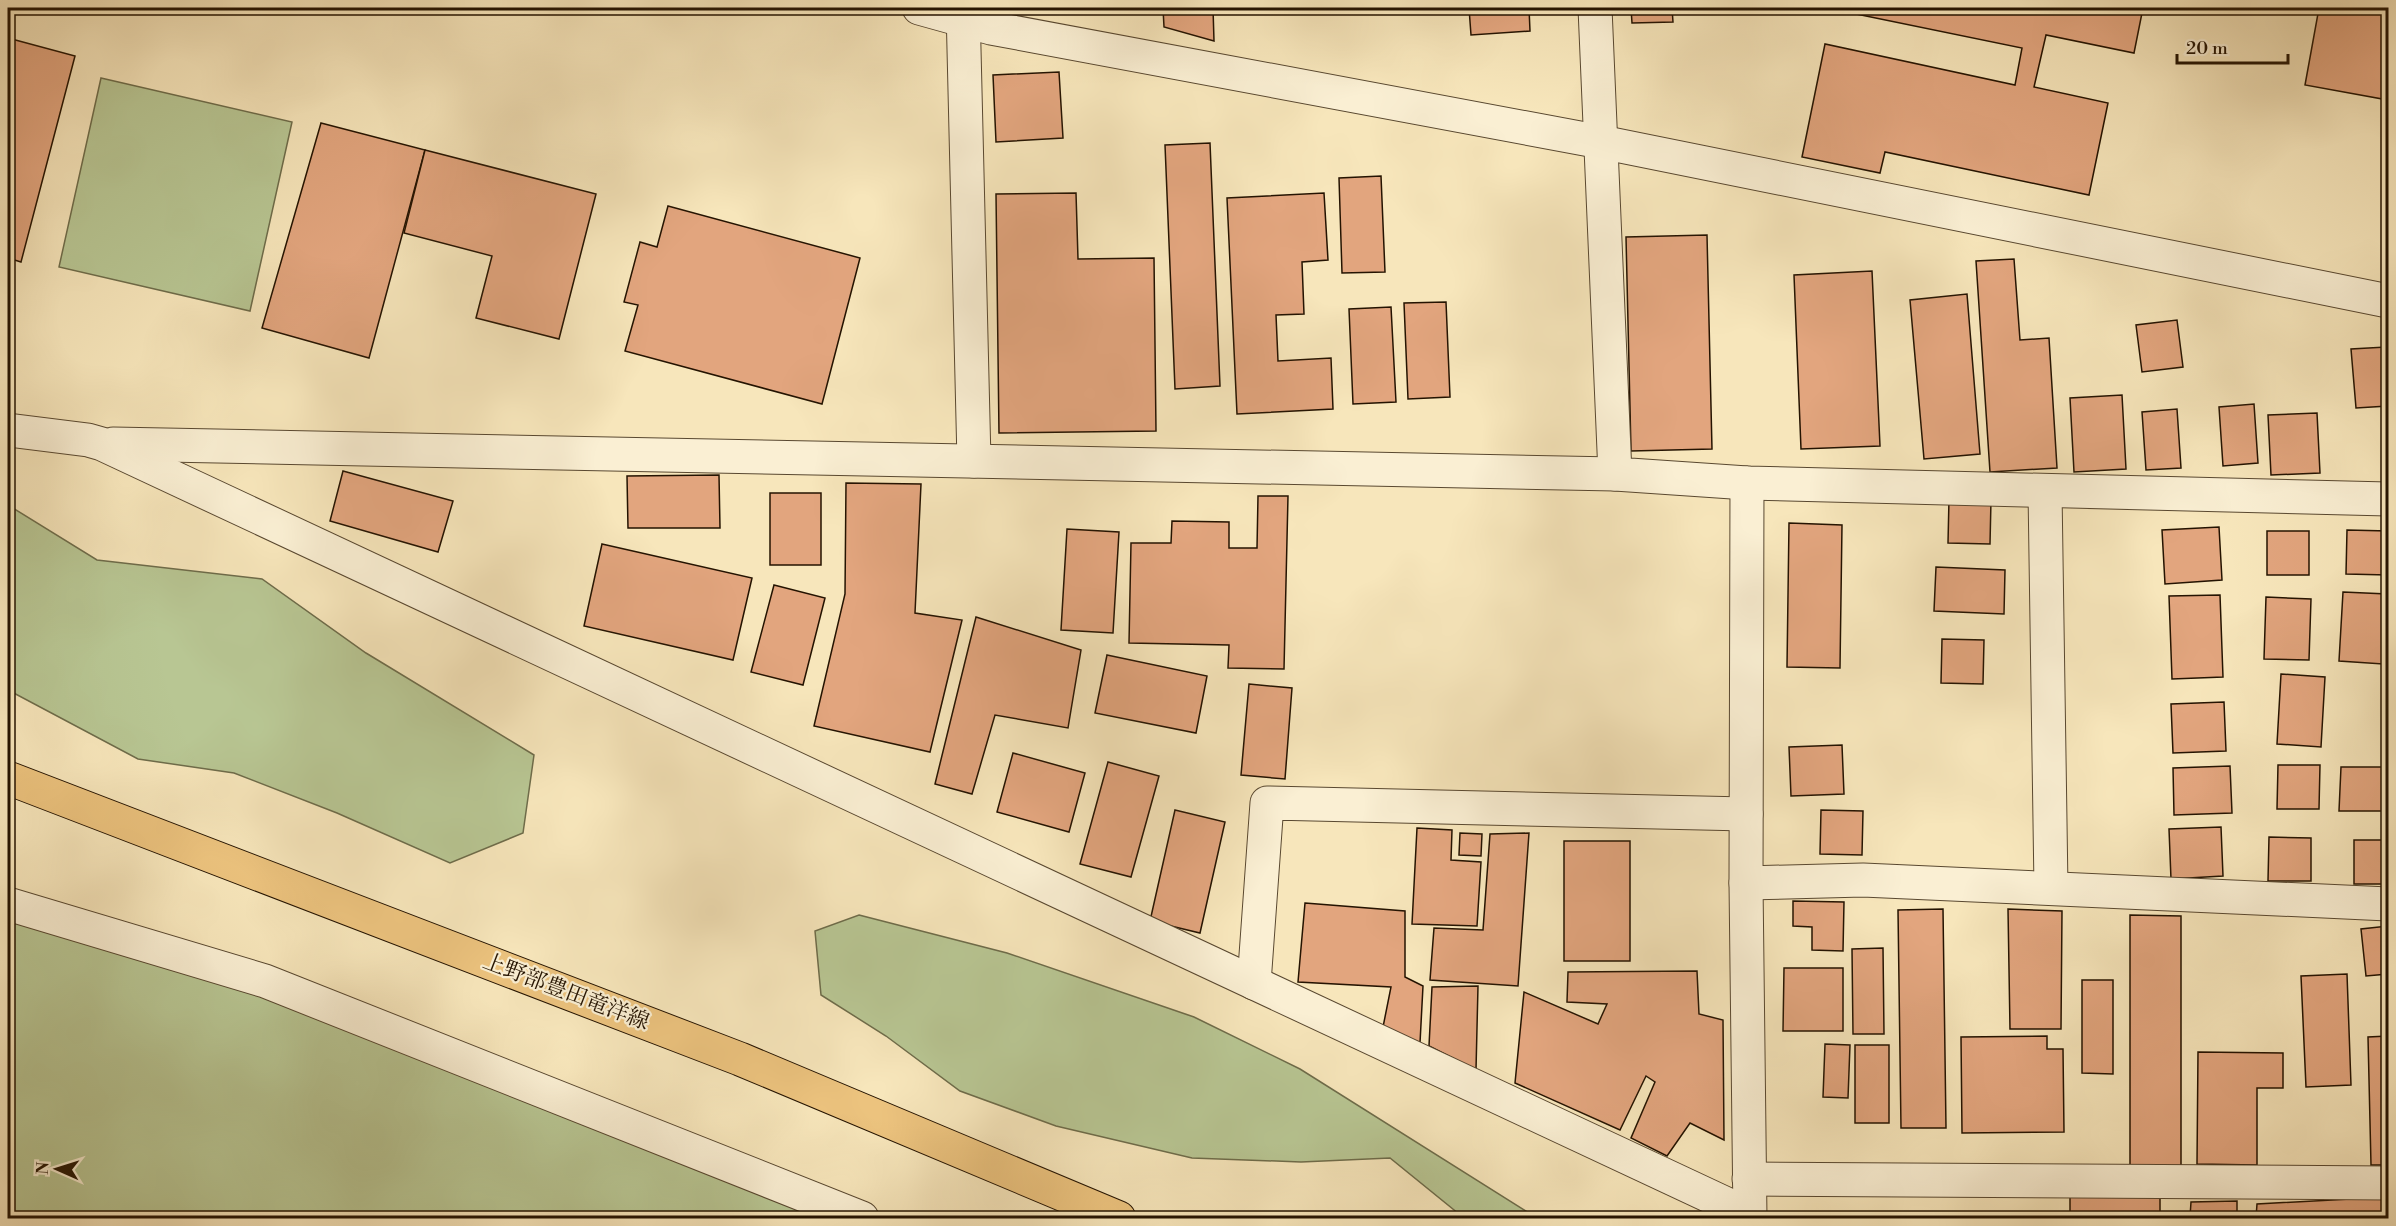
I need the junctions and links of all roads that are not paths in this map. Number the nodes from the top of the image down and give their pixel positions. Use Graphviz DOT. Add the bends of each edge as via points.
graph roads {
  1 [pos="919,8"];
  2 [pos="1594,8"];
  3 [pos="963,14"];
  4 [pos="1601,142"];
  5 [pos="2388,301"];
  6 [pos="8,430"];
  7 [pos="95,442"];
  8 [pos="974,461"];
  9 [pos="1615,474"];
  10 [pos="1747,483"];
  11 [pos="2045,491"];
  12 [pos="2388,499"];
  13 [pos="8,778"];
  14 [pos="1746,814"];
  15 [pos="1746,883"];
  16 [pos="2051,888"];
  17 [pos="8,904"];
  18 [pos="2388,904"];
  19 [pos="1254,983"];
  20 [pos="1749,1179"];
  21 [pos="2388,1183"];
  22 [pos="1750,1217"];
  23 [pos="862,1218"];
  24 [pos="1119,1218"];
  1 -- 3 [label="street"];
  2 -- 4 [label="street"];
  3 -- 4 [label="street" via="1002,30"];
  3 -- 8 [label="street"];
  4 -- 5 [label="street"];
  4 -- 9 [label="street"];
  6 -- 7 [label="street"];
  7 -- 8 [label="street"];
  7 -- 19 [label="street"];
  8 -- 9 [label="street"];
  9 -- 10 [label="street"];
  10 -- 11 [label="street"];
  10 -- 14 [label="street"];
  11 -- 12 [label="street"];
  11 -- 16 [label="street"];
  13 -- 24 [label="main road, 上野部豊田竜洋線" via="729,1054"];
  14 -- 15 [label="street"];
  14 -- 19 [label="street" via="1267,803"];
  15 -- 16 [label="street" via="1863,880"];
  15 -- 20 [label="street"];
  16 -- 18 [label="street"];
  17 -- 23 [label="street" via="265,981"];
  19 -- 22 [label="street"];
  20 -- 21 [label="street"];
  20 -- 22 [label="street"];
}
